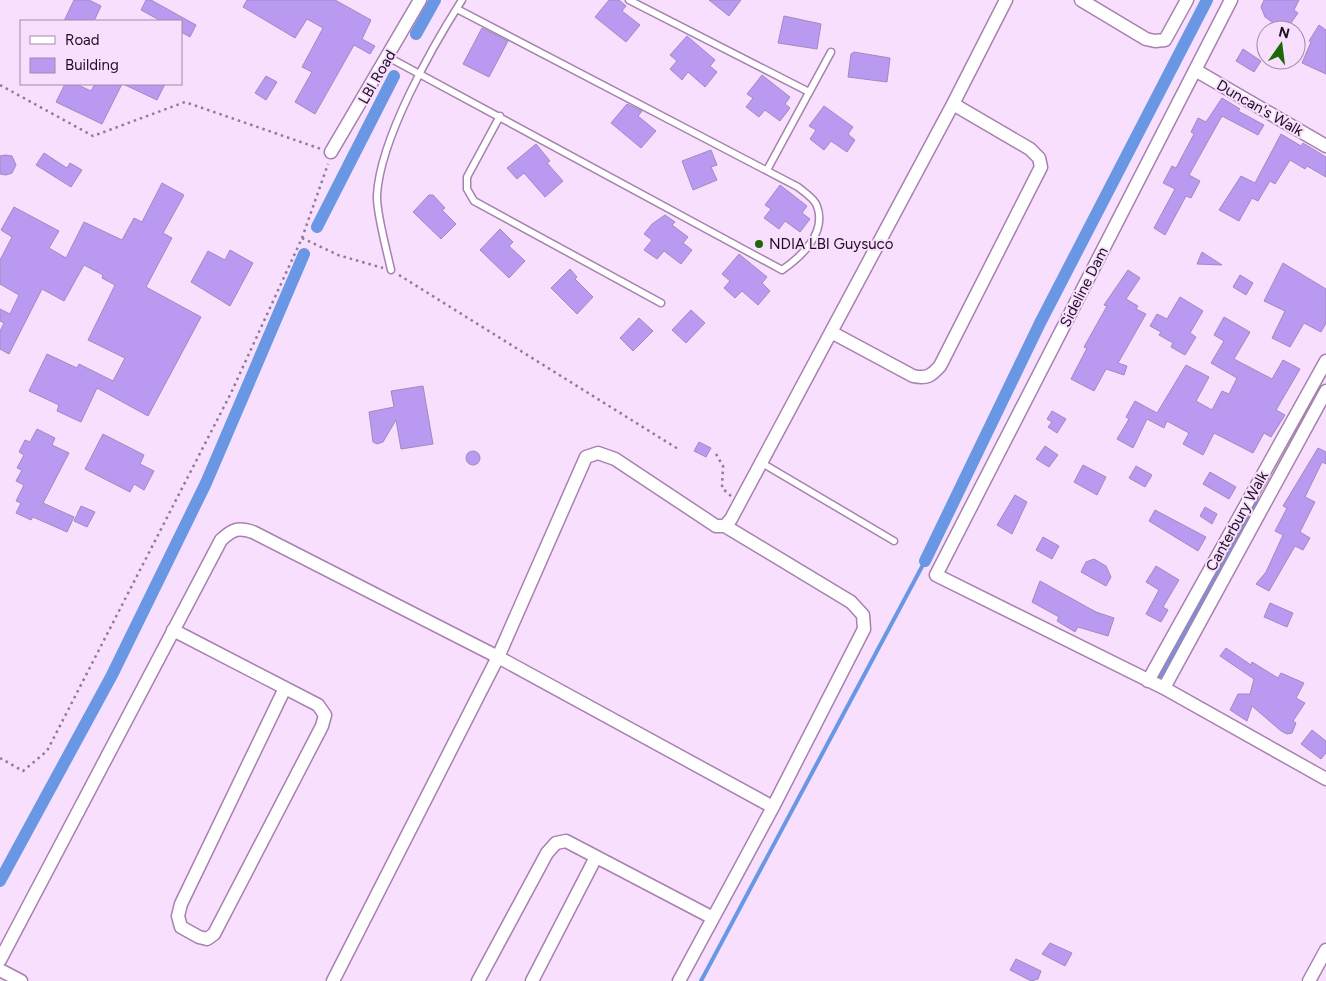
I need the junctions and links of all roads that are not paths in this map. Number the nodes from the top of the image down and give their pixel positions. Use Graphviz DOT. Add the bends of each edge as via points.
graph roads {
  1 [pos="420,0"];
  2 [pos="462,0"];
  3 [pos="629,0"];
  4 [pos="1006,0"];
  5 [pos="1081,0"];
  6 [pos="1187,0"];
  7 [pos="1231,0"];
  8 [pos="457,8"];
  9 [pos="831,52"];
  10 [pos="388,58"];
  11 [pos="1195,70"];
  12 [pos="421,73"];
  13 [pos="809,92"];
  14 [pos="953,104"];
  15 [pos="500,116"];
  16 [pos="1326,146"];
  17 [pos="331,152"];
  18 [pos="767,170"];
  19 [pos="391,270"];
  20 [pos="661,304"];
  21 [pos="831,332"];
  22 [pos="1326,361"];
  23 [pos="1326,391"];
  24 [pos="762,463"];
  25 [pos="725,526"];
  26 [pos="894,541"];
  27 [pos="173,630"];
  28 [pos="498,657"];
  29 [pos="1148,681"];
  30 [pos="285,688"];
  31 [pos="1164,688"];
  32 [pos="1326,779"];
  33 [pos="773,807"];
  34 [pos="596,857"];
  35 [pos="713,918"];
  36 [pos="1326,950"];
  37 [pos="0,960"];
  38 [pos="0,970"];
  39 [pos="21,981"];
  40 [pos="333,981"];
  41 [pos="478,981"];
  42 [pos="532,981"];
  43 [pos="679,981"];
  44 [pos="1309,981"];
  1 -- 10 [label="street, LBI Road"];
  2 -- 8 [label="lane"];
  3 -- 13 [label="lane"];
  4 -- 14 [label="street"];
  5 -- 6 [label="street" via="1146,39 1155,41 1165,40"];
  7 -- 11 [label="street, Sideline Dam"];
  8 -- 12 [label="lane"];
  8 -- 18 [label="lane"];
  9 -- 13 [label="lane"];
  10 -- 12 [label="lane"];
  10 -- 17 [label="street, LBI Road"];
  11 -- 16 [label="street, Duncan's Walk"];
  11 -- 29 [label="street, Sideline Dam" via="938,576"];
  12 -- 15 [label="lane"];
  12 -- 19 [label="lane" via="384,151 377,196"];
  13 -- 18 [label="lane"];
  14 -- 21 [label="street"];
  14 -- 21 [label="street" via="1030,149 1039,158 1041,167 940,366 931,376 913,376"];
  15 -- 18 [label="lane" via="782,270 800,258 813,239 820,220 817,205 798,187"];
  15 -- 20 [label="lane" via="467,177 467,188 474,201"];
  21 -- 24 [label="street"];
  22 -- 29 [label="street, Canterbury Walk"];
  23 -- 31 [label="street"];
  24 -- 25 [label="street"];
  24 -- 26 [label="lane"];
  25 -- 28 [label="street" via="716,526 615,459 598,453 586,457"];
  25 -- 33 [label="street" via="851,602 863,615 864,629"];
  27 -- 28 [label="street" via="221,540 232,530 241,528"];
  27 -- 30 [label="street"];
  27 -- 37 [label="street"];
  28 -- 33 [label="street"];
  28 -- 40 [label="street"];
  29 -- 31 [label="street"];
  30 -- 30 [label="street" via="318,705 325,715 322,726 214,934 207,939 199,937 181,927 178,916 181,904"];
  31 -- 32 [label="street"];
  33 -- 35 [label="street"];
  34 -- 35 [label="street"];
  34 -- 41 [label="street" via="566,841 556,843 546,853"];
  34 -- 42 [label="street"];
  35 -- 43 [label="street"];
  36 -- 44 [label="street"];
  38 -- 39 [label="street"];
}
